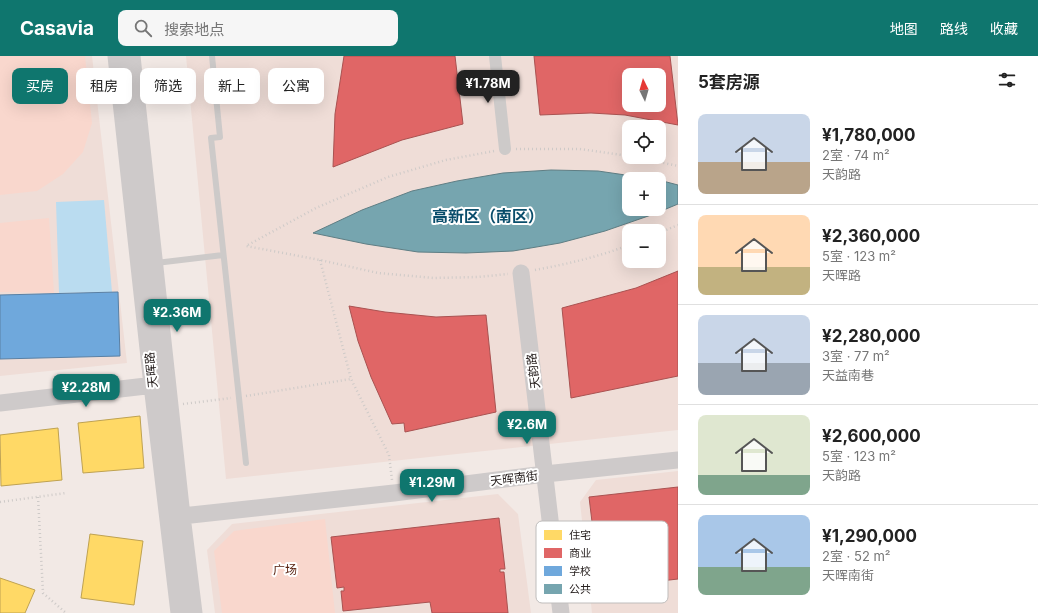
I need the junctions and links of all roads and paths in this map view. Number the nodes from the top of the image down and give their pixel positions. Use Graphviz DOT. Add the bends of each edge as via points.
graph roads {
  1 [pos="116,56"];
  2 [pos="132,56"];
  3 [pos="212,56"];
  4 [pos="495,56"];
  5 [pos="505,149"];
  6 [pos="622,155"];
  7 [pos="666,163"];
  8 [pos="678,166"];
  9 [pos="678,225"];
  10 [pos="666,230"];
  11 [pos="622,248"];
  12 [pos="223,254"];
  13 [pos="320,260"];
  14 [pos="155,263"];
  15 [pos="521,273"];
  16 [pos="351,378"];
  17 [pos="160,385"];
  18 [pos="239,397"];
  19 [pos="0,403"];
  20 [pos="170,405"];
  21 [pos="678,460"];
  22 [pos="246,463"];
  23 [pos="545,474"];
  24 [pos="66,493"];
  25 [pos="394,493"];
  26 [pos="38,497"];
  27 [pos="0,502"];
  28 [pos="182,516"];
  29 [pos="550,521"];
  30 [pos="560,603"];
  31 [pos="66,613"];
  32 [pos="179,613"];
  33 [pos="194,613"];
  34 [pos="561,613"];
  1 -- 17 [label="street, 天晖路"];
  2 -- 14 [label="street, 天晖路"];
  3 -- 12 [label="lane" via="220,137 211,138"];
  4 -- 5 [label="street"];
  5 -- 6 [label="path" via="580,149"];
  5 -- 13 [label="path" via="446,160 388,177 316,208 246,246"];
  7 -- 8 [label="path"];
  9 -- 10 [label="path"];
  11 -- 15 [label="path" via="573,262"];
  12 -- 14 [label="lane"];
  12 -- 18 [label="lane"];
  13 -- 15 [label="path" via="378,273 434,278"];
  13 -- 16 [label="path"];
  14 -- 17 [label="street, 天晖路"];
  15 -- 23 [label="street, 天韵路"];
  16 -- 18 [label="path"];
  16 -- 25 [label="path" via="389,455"];
  17 -- 19 [label="street"];
  17 -- 20 [label="street, 天晖路"];
  17 -- 32 [label="street, 天晖路"];
  18 -- 20 [label="path"];
  18 -- 22 [label="lane"];
  20 -- 28 [label="street, 天晖路"];
  21 -- 23 [label="street, 天晖南街"];
  23 -- 25 [label="street, 天晖南街"];
  23 -- 29 [label="street, 天韵路"];
  24 -- 26 [label="path"];
  25 -- 28 [label="street, 天晖南街"];
  26 -- 27 [label="path"];
  26 -- 31 [label="path" via="43,593"];
  28 -- 33 [label="street, 天晖路"];
  30 -- 34 [label="street, 天韵路"];
}
